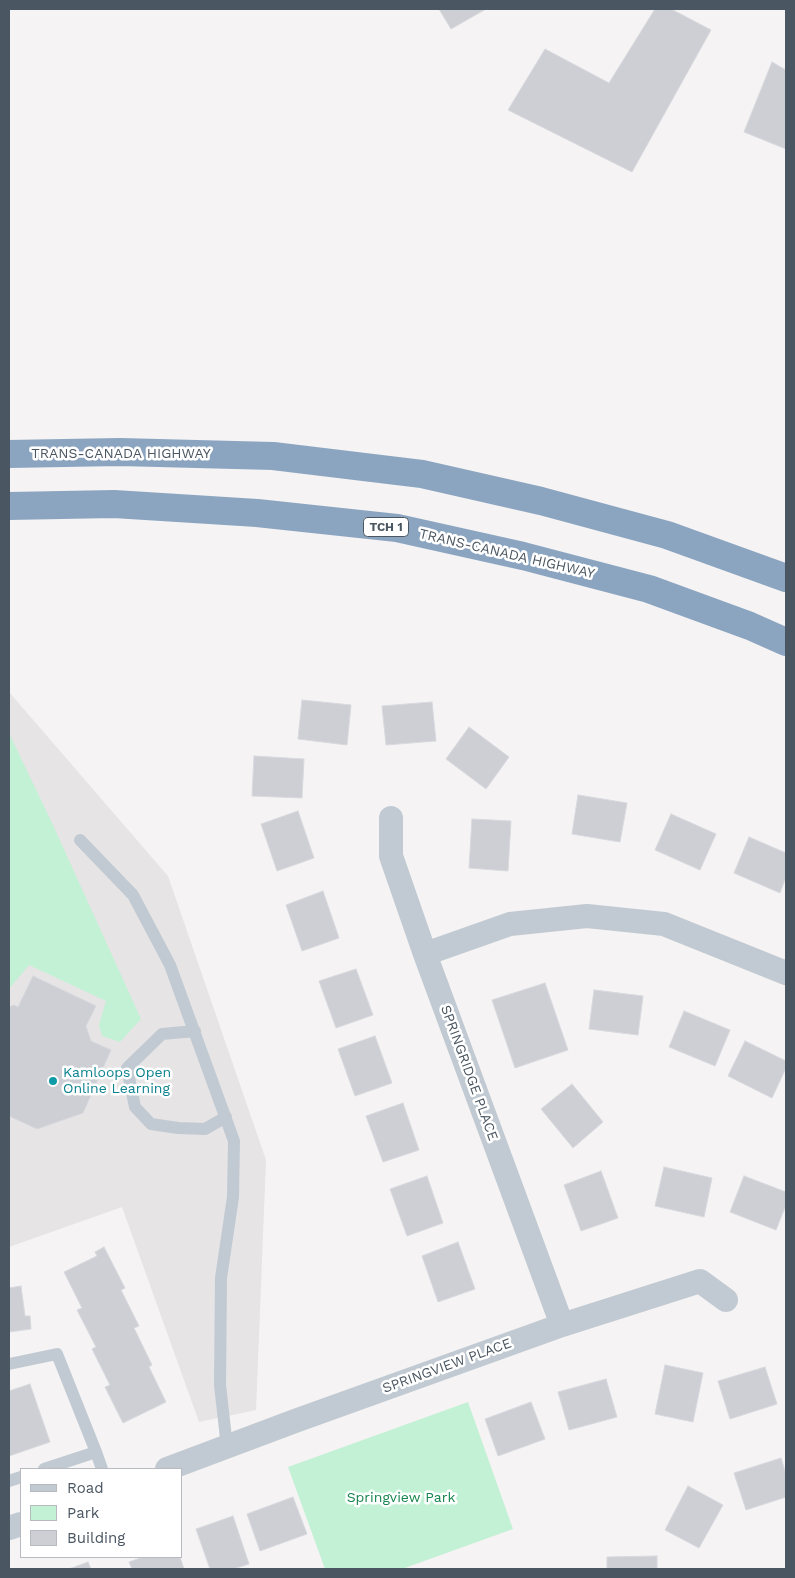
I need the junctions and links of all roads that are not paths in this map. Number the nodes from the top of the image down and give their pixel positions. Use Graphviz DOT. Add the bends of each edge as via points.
graph roads {
  1 [pos="9,454"];
  2 [pos="9,506"];
  3 [pos="786,578"];
  4 [pos="786,642"];
  5 [pos="391,818"];
  6 [pos="80,840"];
  7 [pos="425,954"];
  8 [pos="786,974"];
  9 [pos="195,1030"];
  10 [pos="226,1117"];
  11 [pos="726,1300"];
  12 [pos="562,1325"];
  13 [pos="9,1364"];
  14 [pos="227,1447"];
  15 [pos="96,1452"];
  16 [pos="47,1468"];
  17 [pos="102,1468"];
  18 [pos="170,1468"];
  1 -- 3 [label="highway, TRANS-CANADA HIGHWAY" via="120,452 273,456 422,474 541,501 667,535"];
  2 -- 4 [label="highway, TRANS-CANADA HIGHWAY / TCH 1" via="123,505 257,513 397,528 523,556 649,590"];
  5 -- 7 [label="street, SPRINGRIDGE PLACE" via="391,856"];
  6 -- 9 [label="lane" via="133,896 170,965"];
  7 -- 8 [label="street" via="510,924 587,916 664,924"];
  7 -- 12 [label="street, SPRINGRIDGE PLACE"];
  9 -- 10 [label="lane"];
  9 -- 10 [label="lane" via="162,1034 127,1068 135,1107 151,1124 178,1128 205,1129"];
  10 -- 14 [label="lane" via="234,1141 233,1197 221,1278 220,1385"];
  11 -- 12 [label="street, SPRINGVIEW PLACE" via="700,1282"];
  12 -- 14 [label="street, SPRINGVIEW PLACE"];
  13 -- 15 [label="lane" via="57,1354"];
  14 -- 18 [label="street, SPRINGVIEW PLACE"];
  15 -- 16 [label="lane"];
  15 -- 17 [label="lane"];
}
